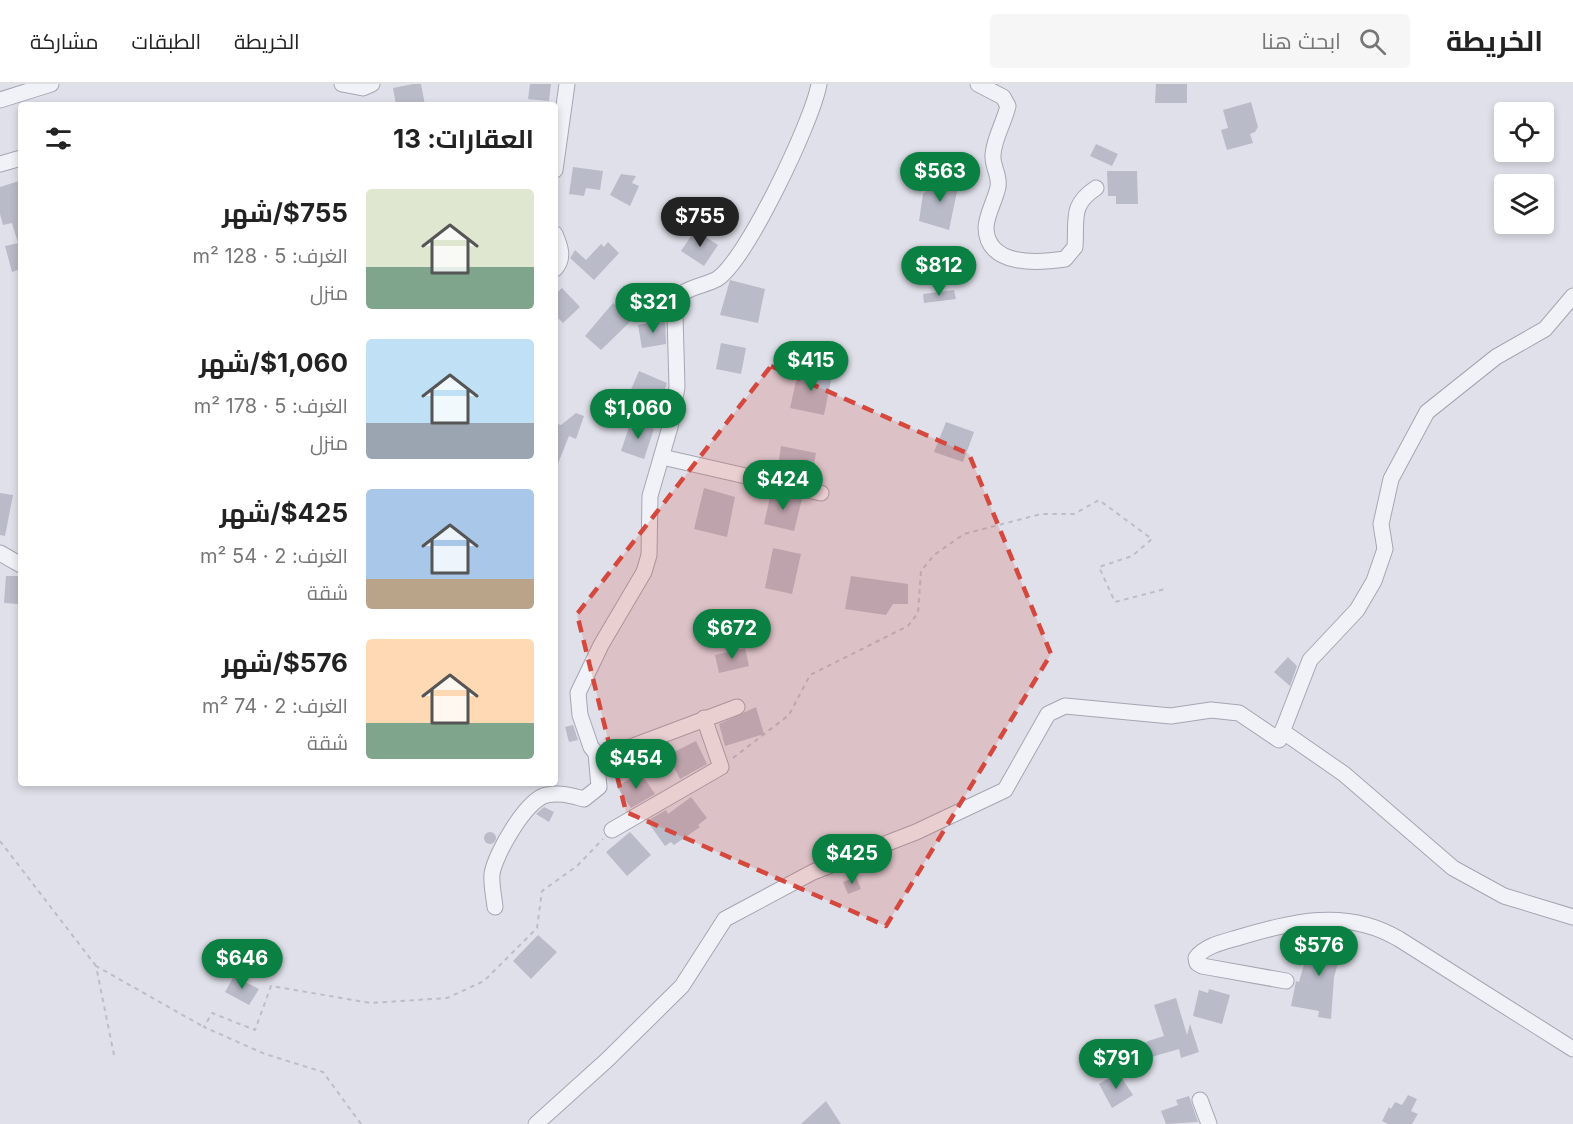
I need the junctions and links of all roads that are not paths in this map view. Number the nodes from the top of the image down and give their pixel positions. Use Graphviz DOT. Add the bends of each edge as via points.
graph roads {
  1 [pos="51,84"];
  2 [pos="342,84"];
  3 [pos="372,84"];
  4 [pos="567,84"];
  5 [pos="819,84"];
  6 [pos="978,84"];
  7 [pos="0,100"];
  8 [pos="558,148"];
  9 [pos="18,159"];
  10 [pos="0,164"];
  11 [pos="1096,188"];
  12 [pos="558,244"];
  13 [pos="558,265"];
  14 [pos="1573,296"];
  15 [pos="662,457"];
  16 [pos="821,493"];
  17 [pos="0,554"];
  18 [pos="18,563"];
  19 [pos="737,707"];
  20 [pos="704,718"];
  21 [pos="1282,731"];
  22 [pos="596,753"];
  23 [pos="612,830"];
  24 [pos="495,907"];
  25 [pos="1573,917"];
  26 [pos="1286,981"];
  27 [pos="1573,1049"];
  28 [pos="1200,1100"];
  29 [pos="536,1124"];
  30 [pos="1209,1124"];
  1 -- 7 [label="street"];
  2 -- 3 [label="street" via="363,88"];
  4 -- 8 [label="street"];
  5 -- 15 [label="street" via="772,199 732,264 717,278 683,293 678,303 677,387"];
  6 -- 11 [label="street" via="1004,97 1008,106 993,153 999,180 986,228 994,250 1004,257 1024,261 1065,259 1075,248 1076,213 1081,198"];
  9 -- 10 [label="street"];
  12 -- 13 [label="street"];
  14 -- 21 [label="street" via="1545,329 1496,357 1427,412 1391,479 1381,524 1385,549 1374,581 1357,610 1310,660"];
  15 -- 16 [label="street"];
  15 -- 22 [label="street" via="650,496 649,555 644,572 578,693 580,715"];
  17 -- 18 [label="street"];
  19 -- 20 [label="street"];
  20 -- 22 [label="street" via="612,755"];
  20 -- 23 [label="street" via="721,767"];
  21 -- 25 [label="street" via="1344,774 1454,868 1504,896"];
  21 -- 29 [label="street" via="1278,740 1239,713 1211,710 1171,716 1065,706 1048,714 1005,790 916,832 813,872 725,918 682,986"];
  22 -- 24 [label="street" via="599,787 584,799 545,795 528,807 503,847 492,874"];
  26 -- 27 [label="street" via="1202,966 1196,958 1209,948 1301,920 1368,926 1399,939"];
  28 -- 30 [label="street"];
}
